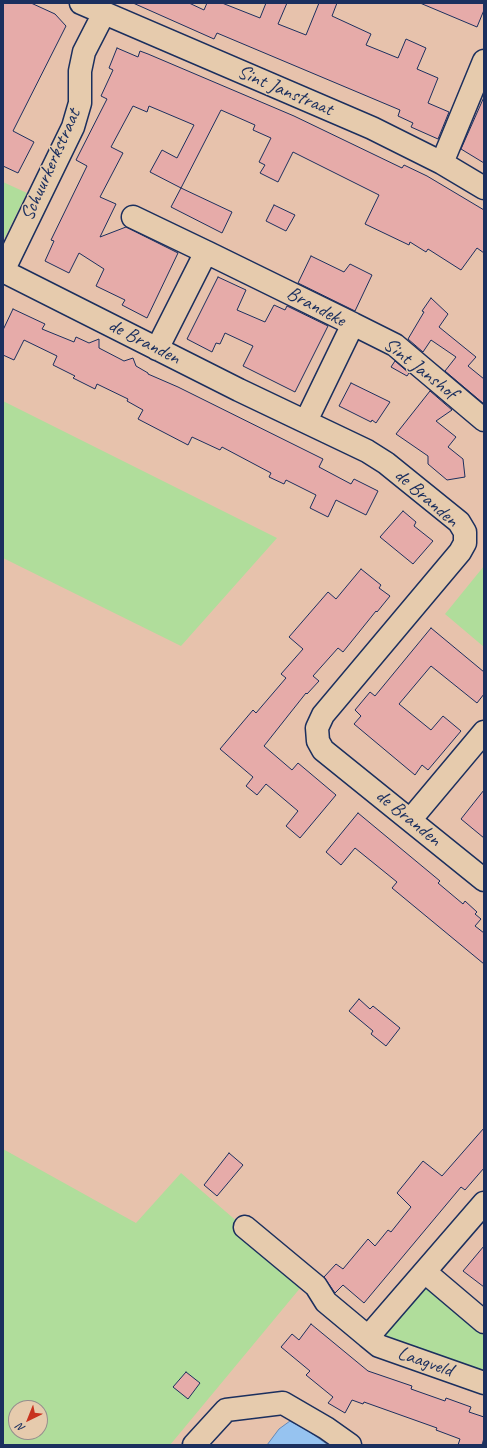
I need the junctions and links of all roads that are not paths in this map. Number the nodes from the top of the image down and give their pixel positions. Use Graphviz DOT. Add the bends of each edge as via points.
graph roads {
  1 [pos="82,3"];
  2 [pos="104,13"];
  3 [pos="484,60"];
  4 [pos="442,163"];
  5 [pos="484,188"];
  6 [pos="133,217"];
  7 [pos="206,252"];
  8 [pos="3,271"];
  9 [pos="353,324"];
  10 [pos="157,349"];
  11 [pos="484,420"];
  12 [pos="306,421"];
  13 [pos="484,732"];
  14 [pos="411,820"];
  15 [pos="484,880"];
  16 [pos="484,1203"];
  17 [pos="245,1227"];
  18 [pos="425,1272"];
  19 [pos="484,1322"];
  20 [pos="368,1337"];
  21 [pos="484,1383"];
  22 [pos="194,1445"];
  23 [pos="350,1445"];
  1 -- 2 [label="street, Sint Janstraat"];
  2 -- 4 [label="street, Sint Janstraat" via="372,128"];
  2 -- 8 [label="street, Schuurkerkstraat" via="84,52 80,71 80,103 73,127"];
  3 -- 4 [label="street"];
  4 -- 5 [label="street, Sint Janstraat"];
  6 -- 7 [label="street, Brandeke"];
  7 -- 9 [label="street, Brandeke"];
  7 -- 10 [label="street"];
  8 -- 10 [label="street, de Branden"];
  9 -- 11 [label="street, Sint Janshof" via="395,345"];
  9 -- 12 [label="street, Brandeke"];
  10 -- 12 [label="street, de Branden"];
  12 -- 14 [label="street, de Branden" via="386,463 459,522 465,532 465,543 460,552 324,715 317,728 318,741 323,750"];
  13 -- 14 [label="street"];
  14 -- 15 [label="street, de Branden"];
  16 -- 18 [label="street, Laagveld"];
  17 -- 20 [label="street, Laagveld" via="316,1286 326,1302"];
  18 -- 19 [label="street"];
  18 -- 20 [label="street, Laagveld"];
  20 -- 21 [label="street, Laagveld" via="379,1346"];
  22 -- 23 [label="street" via="226,1410 283,1403"];
}
